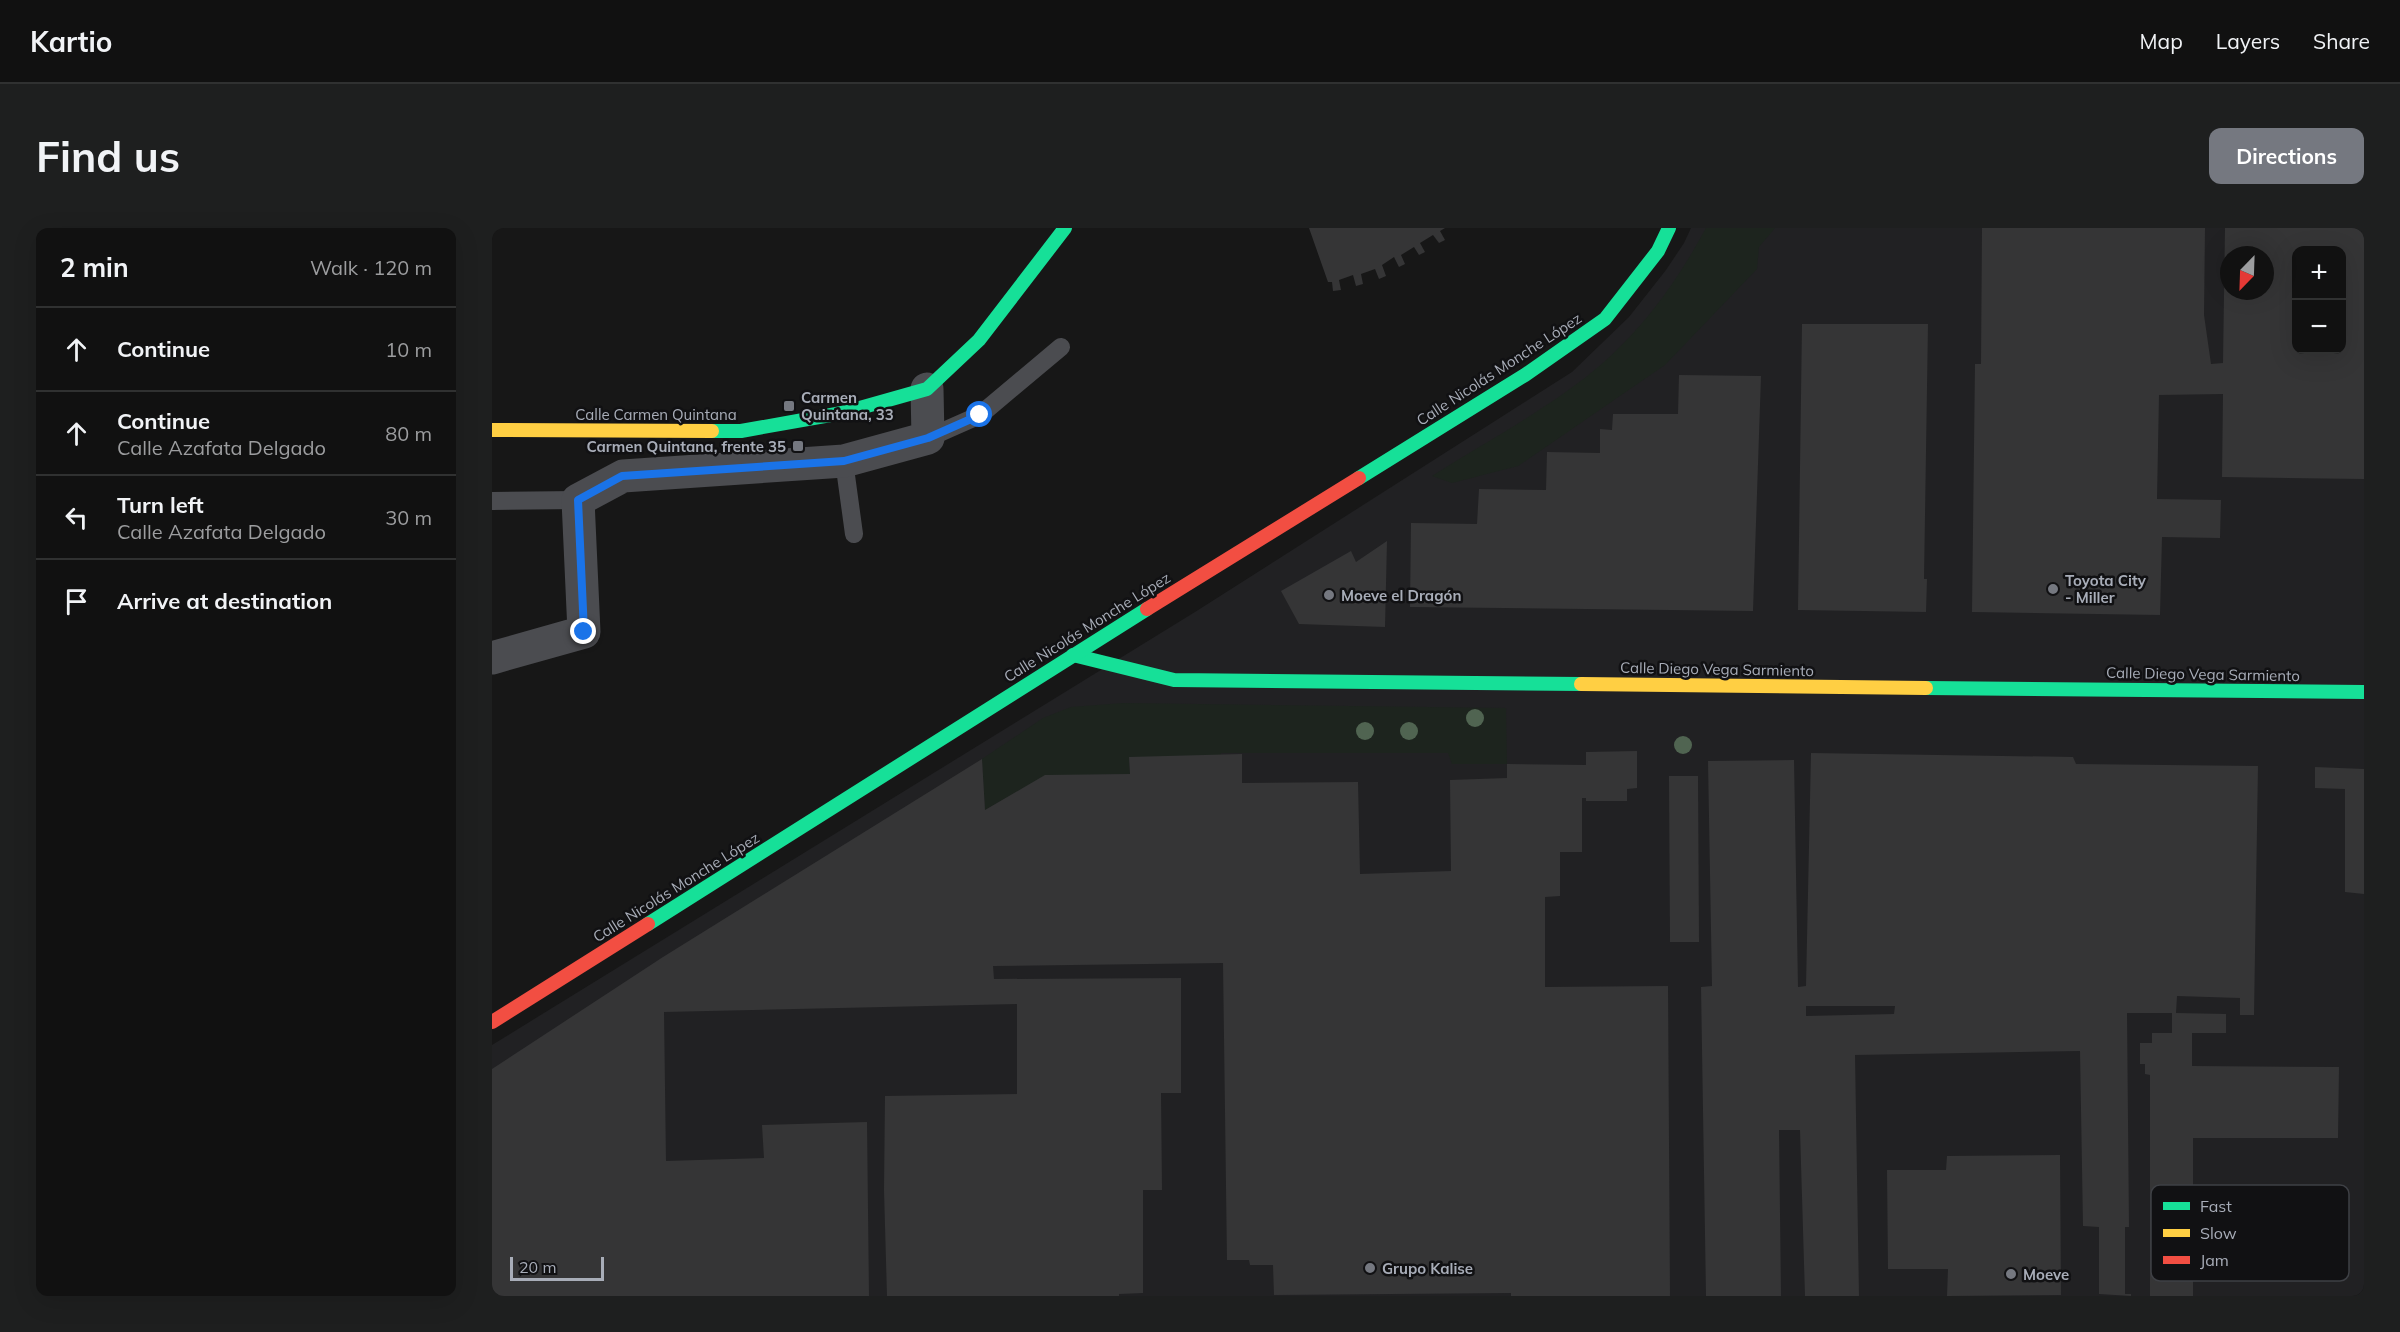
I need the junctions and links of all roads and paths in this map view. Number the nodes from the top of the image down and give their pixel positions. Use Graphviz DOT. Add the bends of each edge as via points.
graph roads {
  1 [pos="1065,228"];
  2 [pos="1669,228"];
  3 [pos="1061,347"];
  4 [pos="927,389"];
  5 [pos="492,430"];
  6 [pos="928,438"];
  7 [pos="844,461"];
  8 [pos="578,500"];
  9 [pos="492,501"];
  10 [pos="854,534"];
  11 [pos="1073,655"];
  12 [pos="492,658"];
  13 [pos="2364,692"];
  14 [pos="492,1022"];
  1 -- 4 [label="street, Calle Carmen Quintana" via="979,340"];
  2 -- 11 [label="street, Calle Nicolás Monche López" via="1658,251 1605,319 1525,375"];
  3 -- 6 [label="lane" via="980,415"];
  4 -- 5 [label="street, Calle Carmen Quintana" via="842,414 741,431"];
  4 -- 6 [label="street"];
  6 -- 7 [label="street"];
  7 -- 8 [label="street" via="622,476"];
  7 -- 10 [label="lane"];
  8 -- 9 [label="lane"];
  8 -- 12 [label="street" via="584,632"];
  11 -- 13 [label="street, Calle Diego Vega Sarmiento" via="1174,680"];
  11 -- 14 [label="street, Calle Nicolás Monche López"];
}
